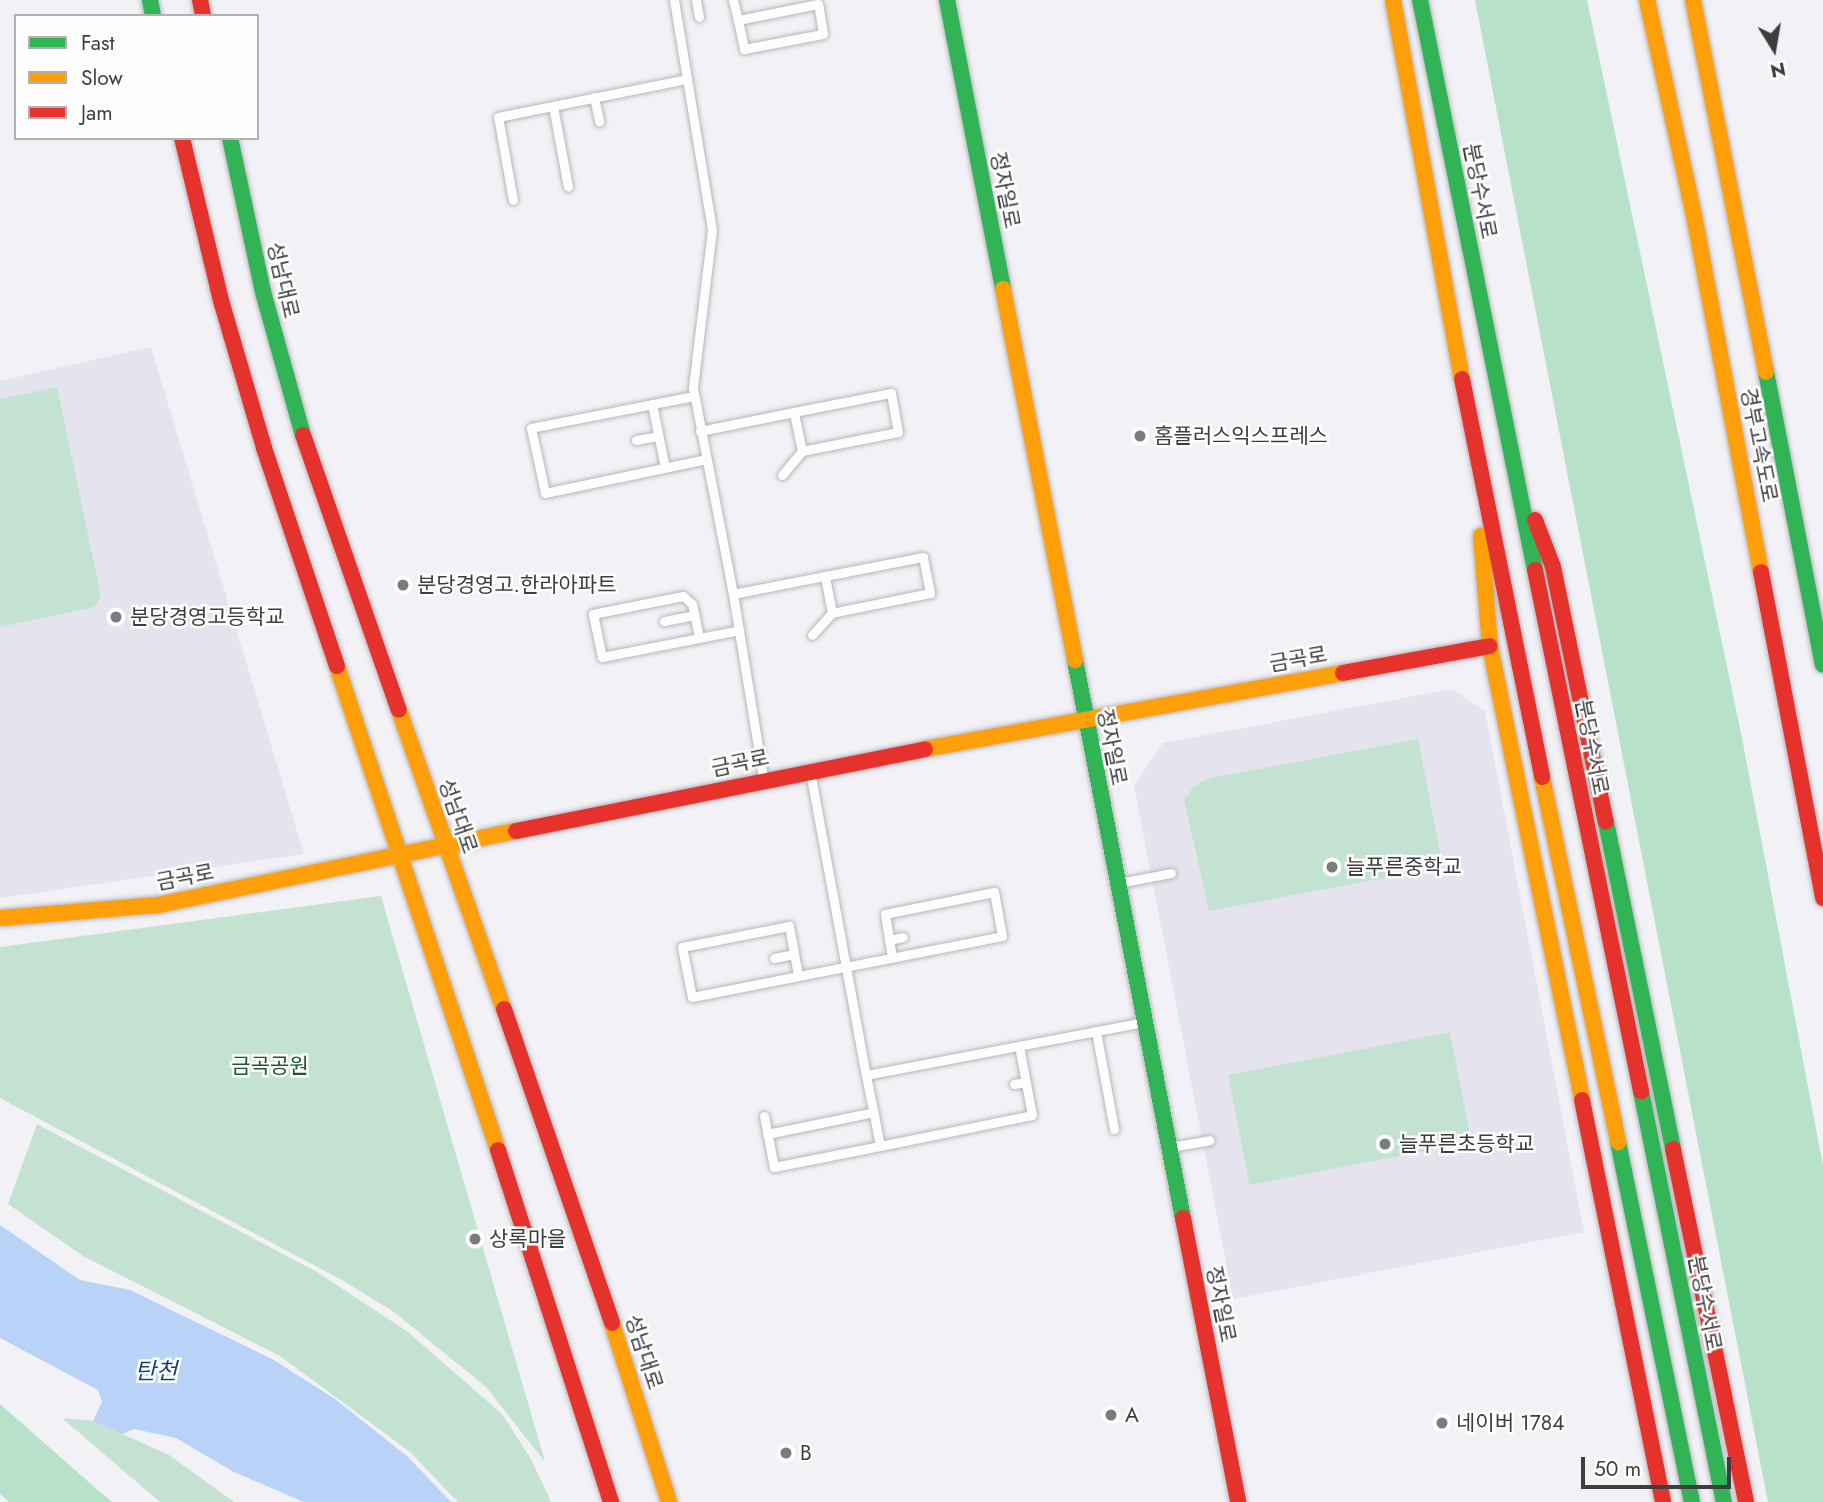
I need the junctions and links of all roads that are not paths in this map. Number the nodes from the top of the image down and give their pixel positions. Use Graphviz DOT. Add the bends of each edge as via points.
graph roads {
  1 [pos="674,0"];
  2 [pos="696,0"];
  3 [pos="733,0"];
  4 [pos="947,0"];
  5 [pos="1393,0"];
  6 [pos="1420,0"];
  7 [pos="1647,0"];
  8 [pos="1693,0"];
  9 [pos="699,17"];
  10 [pos="738,20"];
  11 [pos="687,79"];
  12 [pos="594,97"];
  13 [pos="553,106"];
  14 [pos="599,121"];
  15 [pos="182,140"];
  16 [pos="230,140"];
  17 [pos="568,187"];
  18 [pos="513,200"];
  19 [pos="694,396"];
  20 [pos="652,404"];
  21 [pos="794,412"];
  22 [pos="700,431"];
  23 [pos="658,436"];
  24 [pos="636,440"];
  25 [pos="802,451"];
  26 [pos="1476,456"];
  27 [pos="706,459"];
  28 [pos="1514,464"];
  29 [pos="665,468"];
  30 [pos="782,475"];
  31 [pos="825,576"];
  32 [pos="733,594"];
  33 [pos="832,613"];
  34 [pos="694,615"];
  35 [pos="664,621"];
  36 [pos="738,629"];
  37 [pos="813,635"];
  38 [pos="699,637"];
  39 [pos="1490,646"];
  40 [pos="1823,665"];
  41 [pos="1085,720"];
  42 [pos="810,770"];
  43 [pos="763,780"];
  44 [pos="446,846"];
  45 [pos="400,855"];
  46 [pos="1171,873"];
  47 [pos="1118,883"];
  48 [pos="1823,898"];
  49 [pos="0,918"];
  50 [pos="903,937"];
  51 [pos="889,940"];
  52 [pos="794,954"];
  53 [pos="892,957"];
  54 [pos="774,958"];
  55 [pos="846,965"];
  56 [pos="798,975"];
  57 [pos="1145,1022"];
  58 [pos="1096,1031"];
  59 [pos="1019,1046"];
  60 [pos="866,1075"];
  61 [pos="1026,1082"];
  62 [pos="1014,1084"];
  63 [pos="874,1112"];
  64 [pos="764,1116"];
  65 [pos="1114,1129"];
  66 [pos="767,1134"];
  67 [pos="1209,1140"];
  68 [pos="880,1146"];
  69 [pos="1169,1148"];
  70 [pos="611,1502"];
  71 [pos="669,1502"];
  72 [pos="1238,1502"];
  73 [pos="1663,1502"];
  74 [pos="1692,1502"];
  75 [pos="1724,1502"];
  76 [pos="1746,1502"];
  1 -- 11 [label="lane"];
  2 -- 9 [label="lane"];
  3 -- 10 [label="lane"];
  4 -- 41 [label="main road, 정자일로"];
  5 -- 26 [label="main road"];
  6 -- 28 [label="main road, 분당수서로"];
  7 -- 48 [label="main road, 경부고속도로" via="1694,215"];
  8 -- 40 [label="main road, 경부고속도로"];
  10 -- 10 [label="lane" via="744,49 823,34 818,4"];
  11 -- 12 [label="lane"];
  11 -- 19 [label="lane" via="712,230 692,369"];
  12 -- 13 [label="lane"];
  12 -- 14 [label="lane"];
  13 -- 17 [label="lane"];
  13 -- 18 [label="lane" via="498,117"];
  15 -- 45 [label="main road" via="222,304 264,448"];
  16 -- 44 [label="main road, 성남대로" via="263,292 300,426"];
  19 -- 20 [label="lane"];
  19 -- 22 [label="lane"];
  20 -- 23 [label="lane"];
  20 -- 29 [label="lane" via="531,428 536,454 545,493"];
  21 -- 22 [label="lane"];
  21 -- 25 [label="lane"];
  21 -- 25 [label="lane" via="891,393 898,432"];
  22 -- 27 [label="lane"];
  23 -- 24 [label="lane"];
  23 -- 29 [label="lane"];
  25 -- 30 [label="lane"];
  26 -- 39 [label="main road"];
  26 -- 74 [label="main road"];
  27 -- 29 [label="lane"];
  27 -- 32 [label="lane"];
  28 -- 75 [label="main road, 분당수서로"];
  28 -- 76 [label="main road" via="1553,567"];
  31 -- 32 [label="lane"];
  31 -- 33 [label="lane"];
  31 -- 33 [label="lane" via="923,556 928,581 930,593"];
  32 -- 36 [label="lane"];
  33 -- 37 [label="lane"];
  34 -- 35 [label="lane"];
  34 -- 38 [label="lane"];
  34 -- 38 [label="lane" via="692,604 683,596 593,614 602,657"];
  36 -- 38 [label="lane"];
  36 -- 43 [label="lane"];
  39 -- 41 [label="main road, 금곡로"];
  39 -- 73 [label="main road"];
  41 -- 42 [label="main road, 금곡로"];
  41 -- 47 [label="main road, 정자일로"];
  42 -- 43 [label="main road, 금곡로"];
  42 -- 55 [label="lane"];
  43 -- 44 [label="main road, 금곡로"];
  44 -- 45 [label="main road, 금곡로"];
  44 -- 71 [label="main road, 성남대로" via="601,1287"];
  45 -- 49 [label="main road, 금곡로" via="158,905"];
  45 -- 70 [label="main road"];
  46 -- 47 [label="lane"];
  47 -- 57 [label="main road, 정자일로"];
  50 -- 51 [label="lane"];
  51 -- 53 [label="lane"];
  51 -- 53 [label="lane" via="884,914 994,892 1002,936"];
  52 -- 54 [label="lane"];
  52 -- 56 [label="lane"];
  52 -- 56 [label="lane" via="789,926 682,947 692,997"];
  53 -- 55 [label="lane"];
  55 -- 56 [label="lane"];
  55 -- 60 [label="lane"];
  57 -- 58 [label="lane"];
  57 -- 69 [label="main road, 정자일로"];
  58 -- 59 [label="lane"];
  58 -- 65 [label="lane"];
  59 -- 60 [label="lane"];
  59 -- 61 [label="lane"];
  60 -- 63 [label="lane"];
  61 -- 62 [label="lane"];
  61 -- 68 [label="lane" via="1032,1115"];
  63 -- 66 [label="lane"];
  63 -- 68 [label="lane"];
  64 -- 66 [label="lane"];
  66 -- 68 [label="lane" via="774,1167"];
  67 -- 69 [label="lane"];
  69 -- 72 [label="main road, 정자일로"];
}
